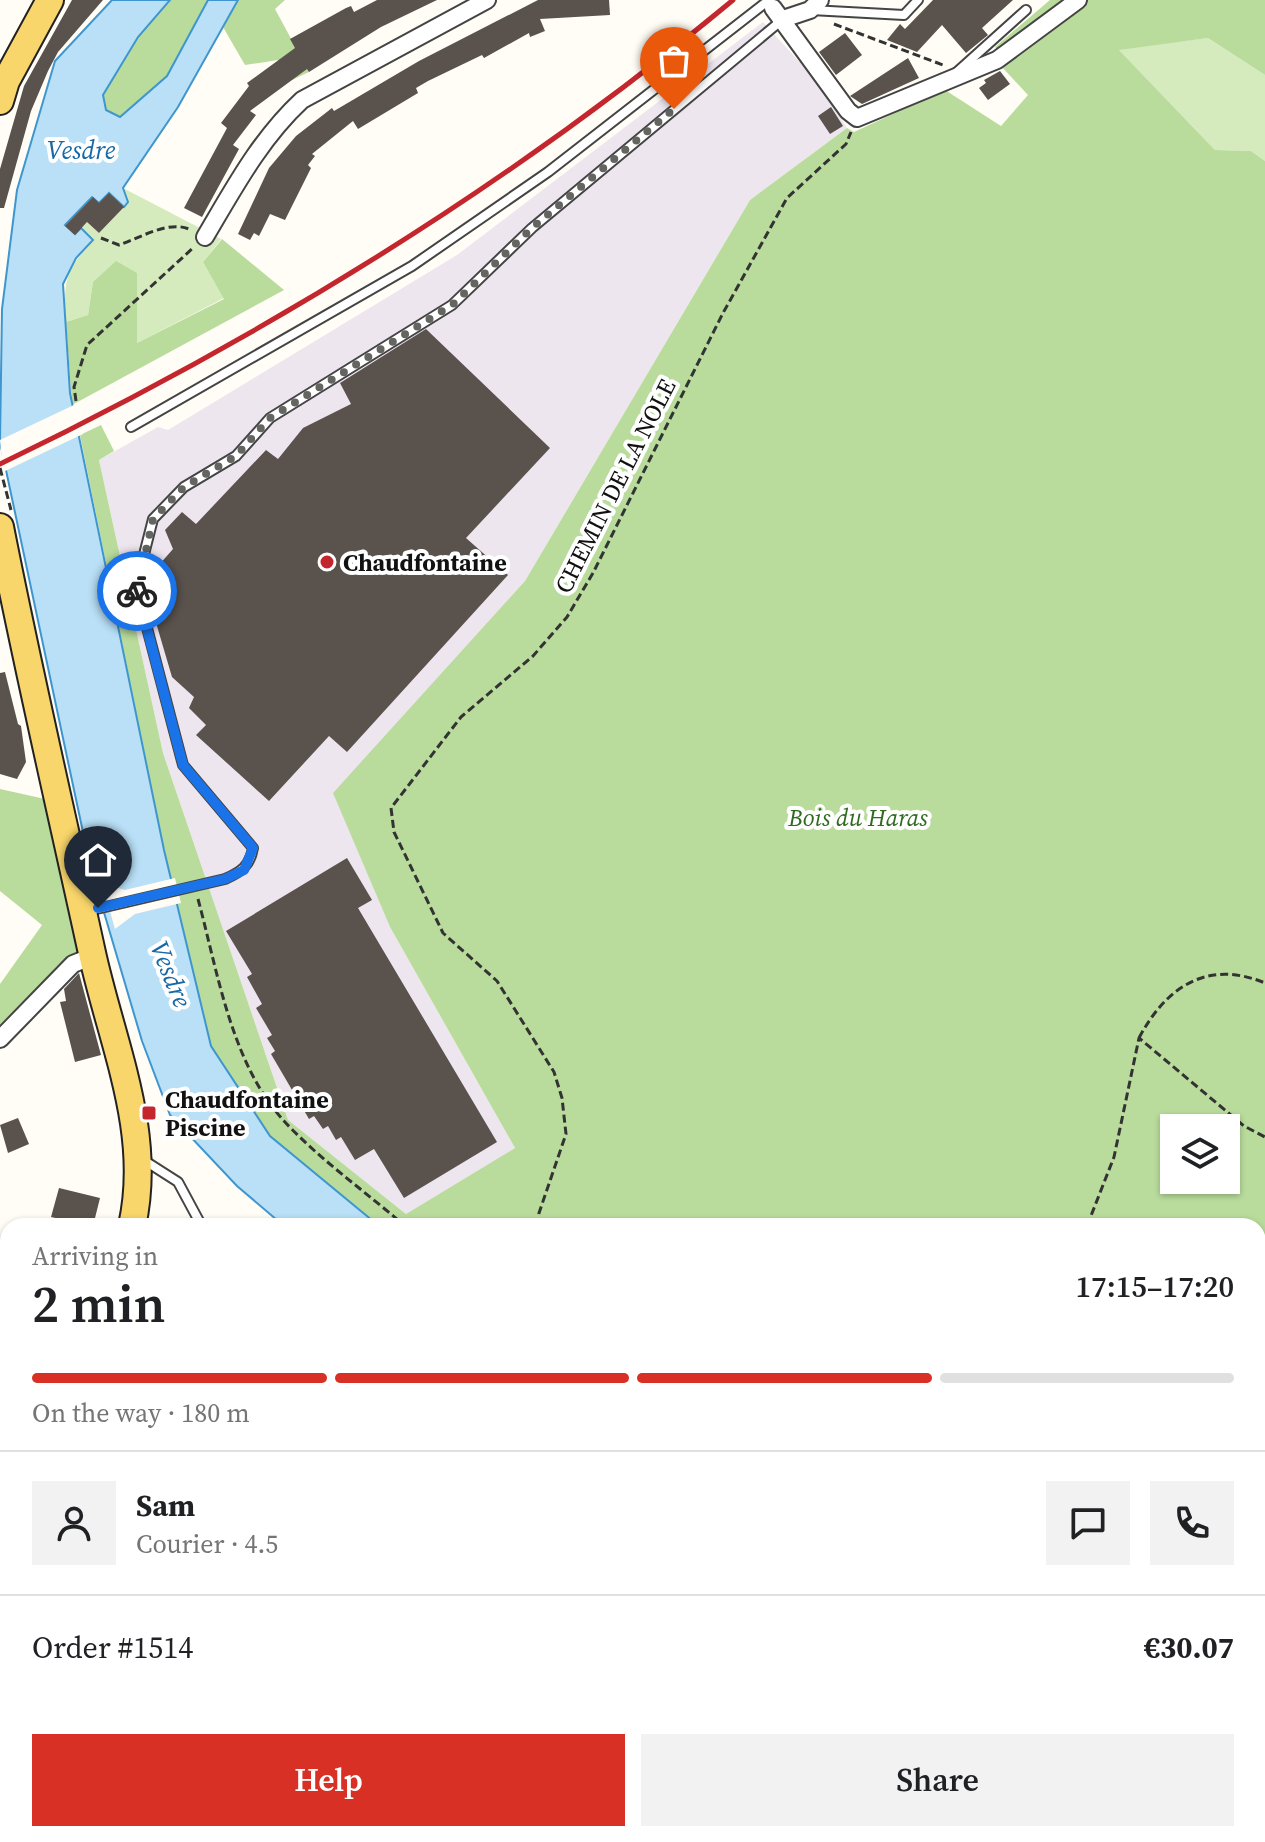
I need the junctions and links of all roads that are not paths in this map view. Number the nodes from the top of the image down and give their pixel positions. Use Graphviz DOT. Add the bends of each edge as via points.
graph roads {
  1 [pos="50,0"];
  2 [pos="487,0"];
  3 [pos="918,0"];
  4 [pos="1078,0"];
  5 [pos="815,5"];
  6 [pos="775,9"];
  7 [pos="1026,10"];
  8 [pos="957,74"];
  9 [pos="0,101"];
  10 [pos="205,237"];
  11 [pos="131,427"];
  12 [pos="0,527"];
  13 [pos="96,909"];
  14 [pos="93,956"];
  15 [pos="0,1039"];
  16 [pos="140,1159"];
  17 [pos="133,1218"];
  18 [pos="197,1218"];
  1 -- 9 [label="main road"];
  2 -- 10 [label="street" via="302,100 253,155"];
  3 -- 5 [label="lane" via="904,15"];
  4 -- 8 [label="street" via="997,60"];
  5 -- 6 [label="street"];
  6 -- 8 [label="street" via="857,118"];
  6 -- 11 [label="lane" via="436,250"];
  6 -- 13 [label="lane" via="452,305 270,418 236,456 184,487 153,519 136,586 183,765 253,848 244,870"];
  7 -- 8 [label="lane"];
  12 -- 13 [label="main road" via="22,648"];
  13 -- 14 [label="main road"];
  14 -- 15 [label="street" via="73,964"];
  14 -- 16 [label="main road" via="133,1111"];
  16 -- 17 [label="main road"];
  16 -- 18 [label="lane" via="178,1182"];
}
